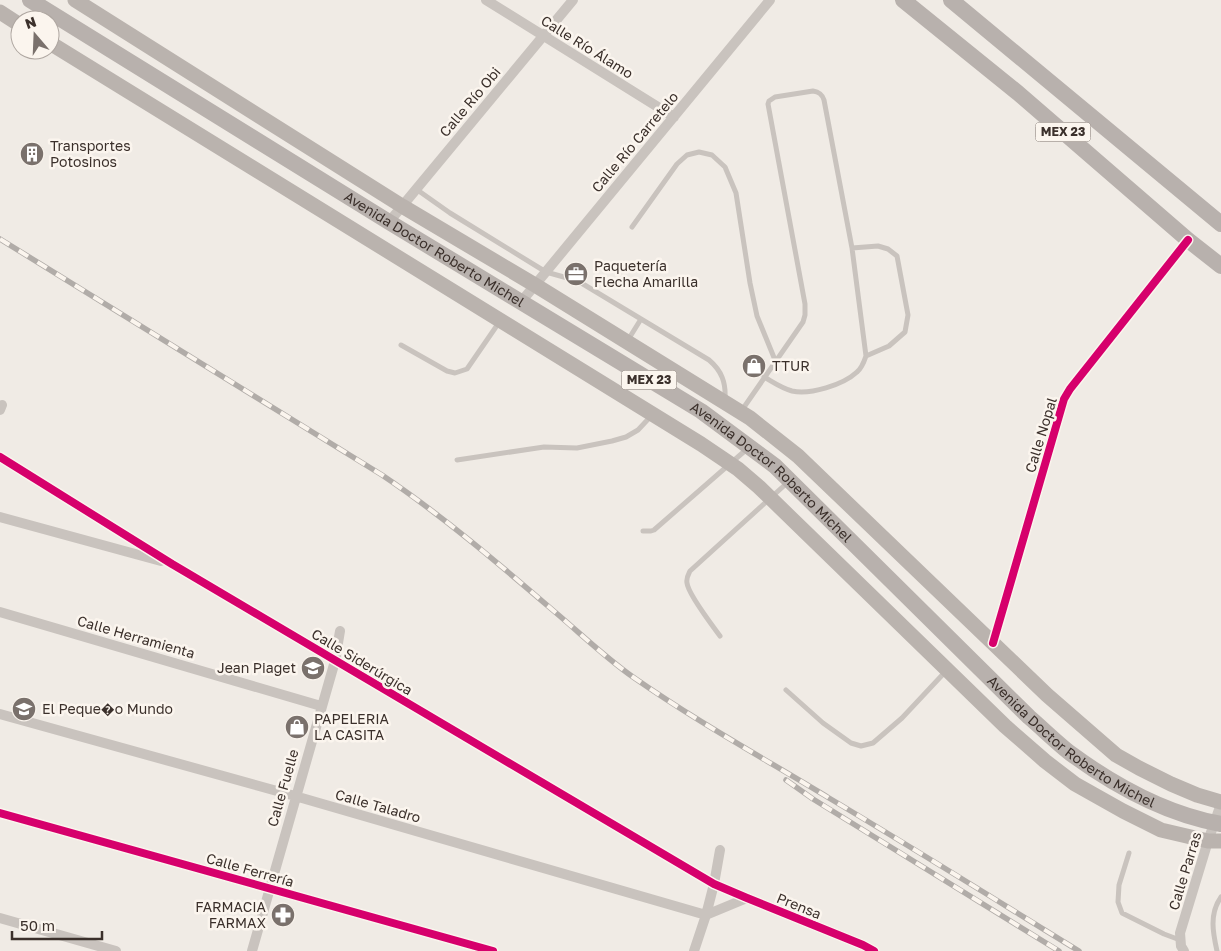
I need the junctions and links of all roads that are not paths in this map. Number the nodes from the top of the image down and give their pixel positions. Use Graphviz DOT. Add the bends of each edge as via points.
graph roads {
  1 [pos="30,0"];
  2 [pos="75,0"];
  3 [pos="486,0"];
  4 [pos="573,0"];
  5 [pos="770,0"];
  6 [pos="903,0"];
  7 [pos="951,0"];
  8 [pos="543,36"];
  9 [pos="60,49"];
  10 [pos="674,117"];
  11 [pos="416,189"];
  12 [pos="402,206"];
  13 [pos="389,222"];
  14 [pos="1221,224"];
  15 [pos="632,227"];
  16 [pos="1188,240"];
  17 [pos="852,248"];
  18 [pos="1221,266"];
  19 [pos="546,272"];
  20 [pos="535,285"];
  21 [pos="521,302"];
  22 [pos="641,319"];
  23 [pos="500,321"];
  24 [pos="627,343"];
  25 [pos="401,345"];
  26 [pos="866,356"];
  27 [pos="775,360"];
  28 [pos="764,377"];
  29 [pos="725,403"];
  30 [pos="740,412"];
  31 [pos="653,414"];
  32 [pos="750,447"];
  33 [pos="0,457"];
  34 [pos="457,460"];
  35 [pos="731,464"];
  36 [pos="790,480"];
  37 [pos="771,498"];
  38 [pos="0,518"];
  39 [pos="644,531"];
  40 [pos="172,564"];
  41 [pos="0,612"];
  42 [pos="340,631"];
  43 [pos="720,636"];
  44 [pos="993,643"];
  45 [pos="335,661"];
  46 [pos="947,670"];
  47 [pos="786,690"];
  48 [pos="321,706"];
  49 [pos="0,714"];
  50 [pos="295,796"];
  51 [pos="1221,803"];
  52 [pos="0,813"];
  53 [pos="1218,824"];
  54 [pos="1215,841"];
  55 [pos="720,850"];
  56 [pos="1128,853"];
  57 [pos="714,884"];
  58 [pos="269,889"];
  59 [pos="1221,897"];
  60 [pos="747,898"];
  61 [pos="706,915"];
  62 [pos="0,918"];
  63 [pos="1182,946"];
  64 [pos="116,951"];
  65 [pos="252,951"];
  66 [pos="493,951"];
  67 [pos="694,951"];
  68 [pos="874,951"];
  69 [pos="1217,951"];
  1 -- 13 [label="main road, Avenida Doctor Roberto Michel / MEX 23"];
  2 -- 12 [label="main road, Avenida Doctor Roberto Michel"];
  3 -- 8 [label="street, Calle Río Álamo"];
  4 -- 8 [label="street, Calle Río Obi"];
  5 -- 10 [label="street, Calle Río Carretelo"];
  6 -- 16 [label="main road, MEX 23" via="1018,93"];
  7 -- 14 [label="main road, MEX 23"];
  8 -- 10 [label="street, Calle Río Álamo"];
  8 -- 11 [label="street, Calle Río Obi"];
  9 -- 23 [label="main road, Avenida Doctor Roberto Michel"];
  10 -- 19 [label="street, Calle Río Carretelo"];
  11 -- 12 [label="street, Calle Río Obi"];
  11 -- 19 [label="lane"];
  12 -- 13 [label="street, Calle Río Obi"];
  12 -- 20 [label="main road, Avenida Doctor Roberto Michel"];
  13 -- 21 [label="main road, Avenida Doctor Roberto Michel / MEX 23"];
  15 -- 27 [label="lane" via="687,155 699,152 712,155 725,167 736,193 758,316"];
  16 -- 18 [label="main road, MEX 23"];
  16 -- 44 [label="street, Calle Nopal" via="1064,399"];
  17 -- 26 [label="lane"];
  17 -- 26 [label="lane" via="878,246 896,256 908,315 906,332 889,346"];
  17 -- 27 [label="lane" via="822,96 813,91 772,98 768,108 805,304 802,322"];
  19 -- 20 [label="street, Calle Río Carretelo"];
  19 -- 22 [label="lane" via="578,281"];
  20 -- 21 [label="street, Calle Río Carretelo"];
  20 -- 24 [label="main road, Avenida Doctor Roberto Michel"];
  21 -- 32 [label="main road, Avenida Doctor Roberto Michel / MEX 23" via="701,411"];
  22 -- 24 [label="lane"];
  22 -- 29 [label="lane" via="715,365 724,382"];
  23 -- 25 [label="lane" via="467,369 455,373"];
  23 -- 31 [label="main road, Avenida Doctor Roberto Michel"];
  24 -- 29 [label="main road, Avenida Doctor Roberto Michel"];
  26 -- 28 [label="lane" via="858,371 844,381 822,389 793,391"];
  27 -- 28 [label="lane"];
  28 -- 30 [label="lane"];
  29 -- 30 [label="main road, Avenida Doctor Roberto Michel"];
  30 -- 44 [label="main road, Avenida Doctor Roberto Michel" via="798,456"];
  31 -- 34 [label="lane" via="638,430 612,441 576,448 544,448"];
  31 -- 35 [label="main road, Avenida Doctor Roberto Michel"];
  32 -- 35 [label="lane"];
  32 -- 36 [label="main road, Avenida Doctor Roberto Michel / MEX 23"];
  33 -- 40 [label="street, Calle Siderúrgica"];
  35 -- 37 [label="main road, Avenida Doctor Roberto Michel"];
  35 -- 39 [label="lane" via="654,530"];
  36 -- 37 [label="lane"];
  36 -- 53 [label="main road, Avenida Doctor Roberto Michel / MEX 23" via="1029,717 1068,751 1137,796 1177,813"];
  37 -- 43 [label="lane" via="690,571 687,579 691,593"];
  37 -- 46 [label="main road, Avenida Doctor Roberto Michel"];
  38 -- 40 [label="street"];
  40 -- 45 [label="street, Calle Siderúrgica"];
  41 -- 48 [label="street, Calle Herramienta"];
  42 -- 45 [label="street, Calle Fuelle"];
  44 -- 51 [label="main road, Avenida Doctor Roberto Michel" via="1116,755 1171,784"];
  45 -- 48 [label="street, Calle Fuelle"];
  45 -- 57 [label="street, Calle Siderúrgica"];
  46 -- 47 [label="lane" via="902,718 873,743 861,746 830,728"];
  46 -- 54 [label="main road, Avenida Doctor Roberto Michel" via="1045,761 1075,784 1161,830"];
  48 -- 50 [label="street, Calle Fuelle"];
  49 -- 50 [label="street, Calle Taladro"];
  50 -- 58 [label="street, Calle Fuelle"];
  50 -- 61 [label="street, Calle Taladro"];
  51 -- 53 [label="street, Calle Parras"];
  52 -- 58 [label="street, Calle Ferrería"];
  53 -- 54 [label="street, Calle Parras"];
  54 -- 63 [label="street, Calle Parras" via="1180,933"];
  55 -- 57 [label="street"];
  56 -- 63 [label="lane" via="1118,902 1122,913"];
  57 -- 60 [label="street, Prensa"];
  57 -- 61 [label="street"];
  58 -- 65 [label="street, Calle Fuelle"];
  58 -- 66 [label="street, Calle Ferrería"];
  59 -- 69 [label="lane" via="1212,922"];
  60 -- 61 [label="street"];
  60 -- 68 [label="street, Prensa"];
  61 -- 67 [label="street"];
  62 -- 64 [label="street"];
}
